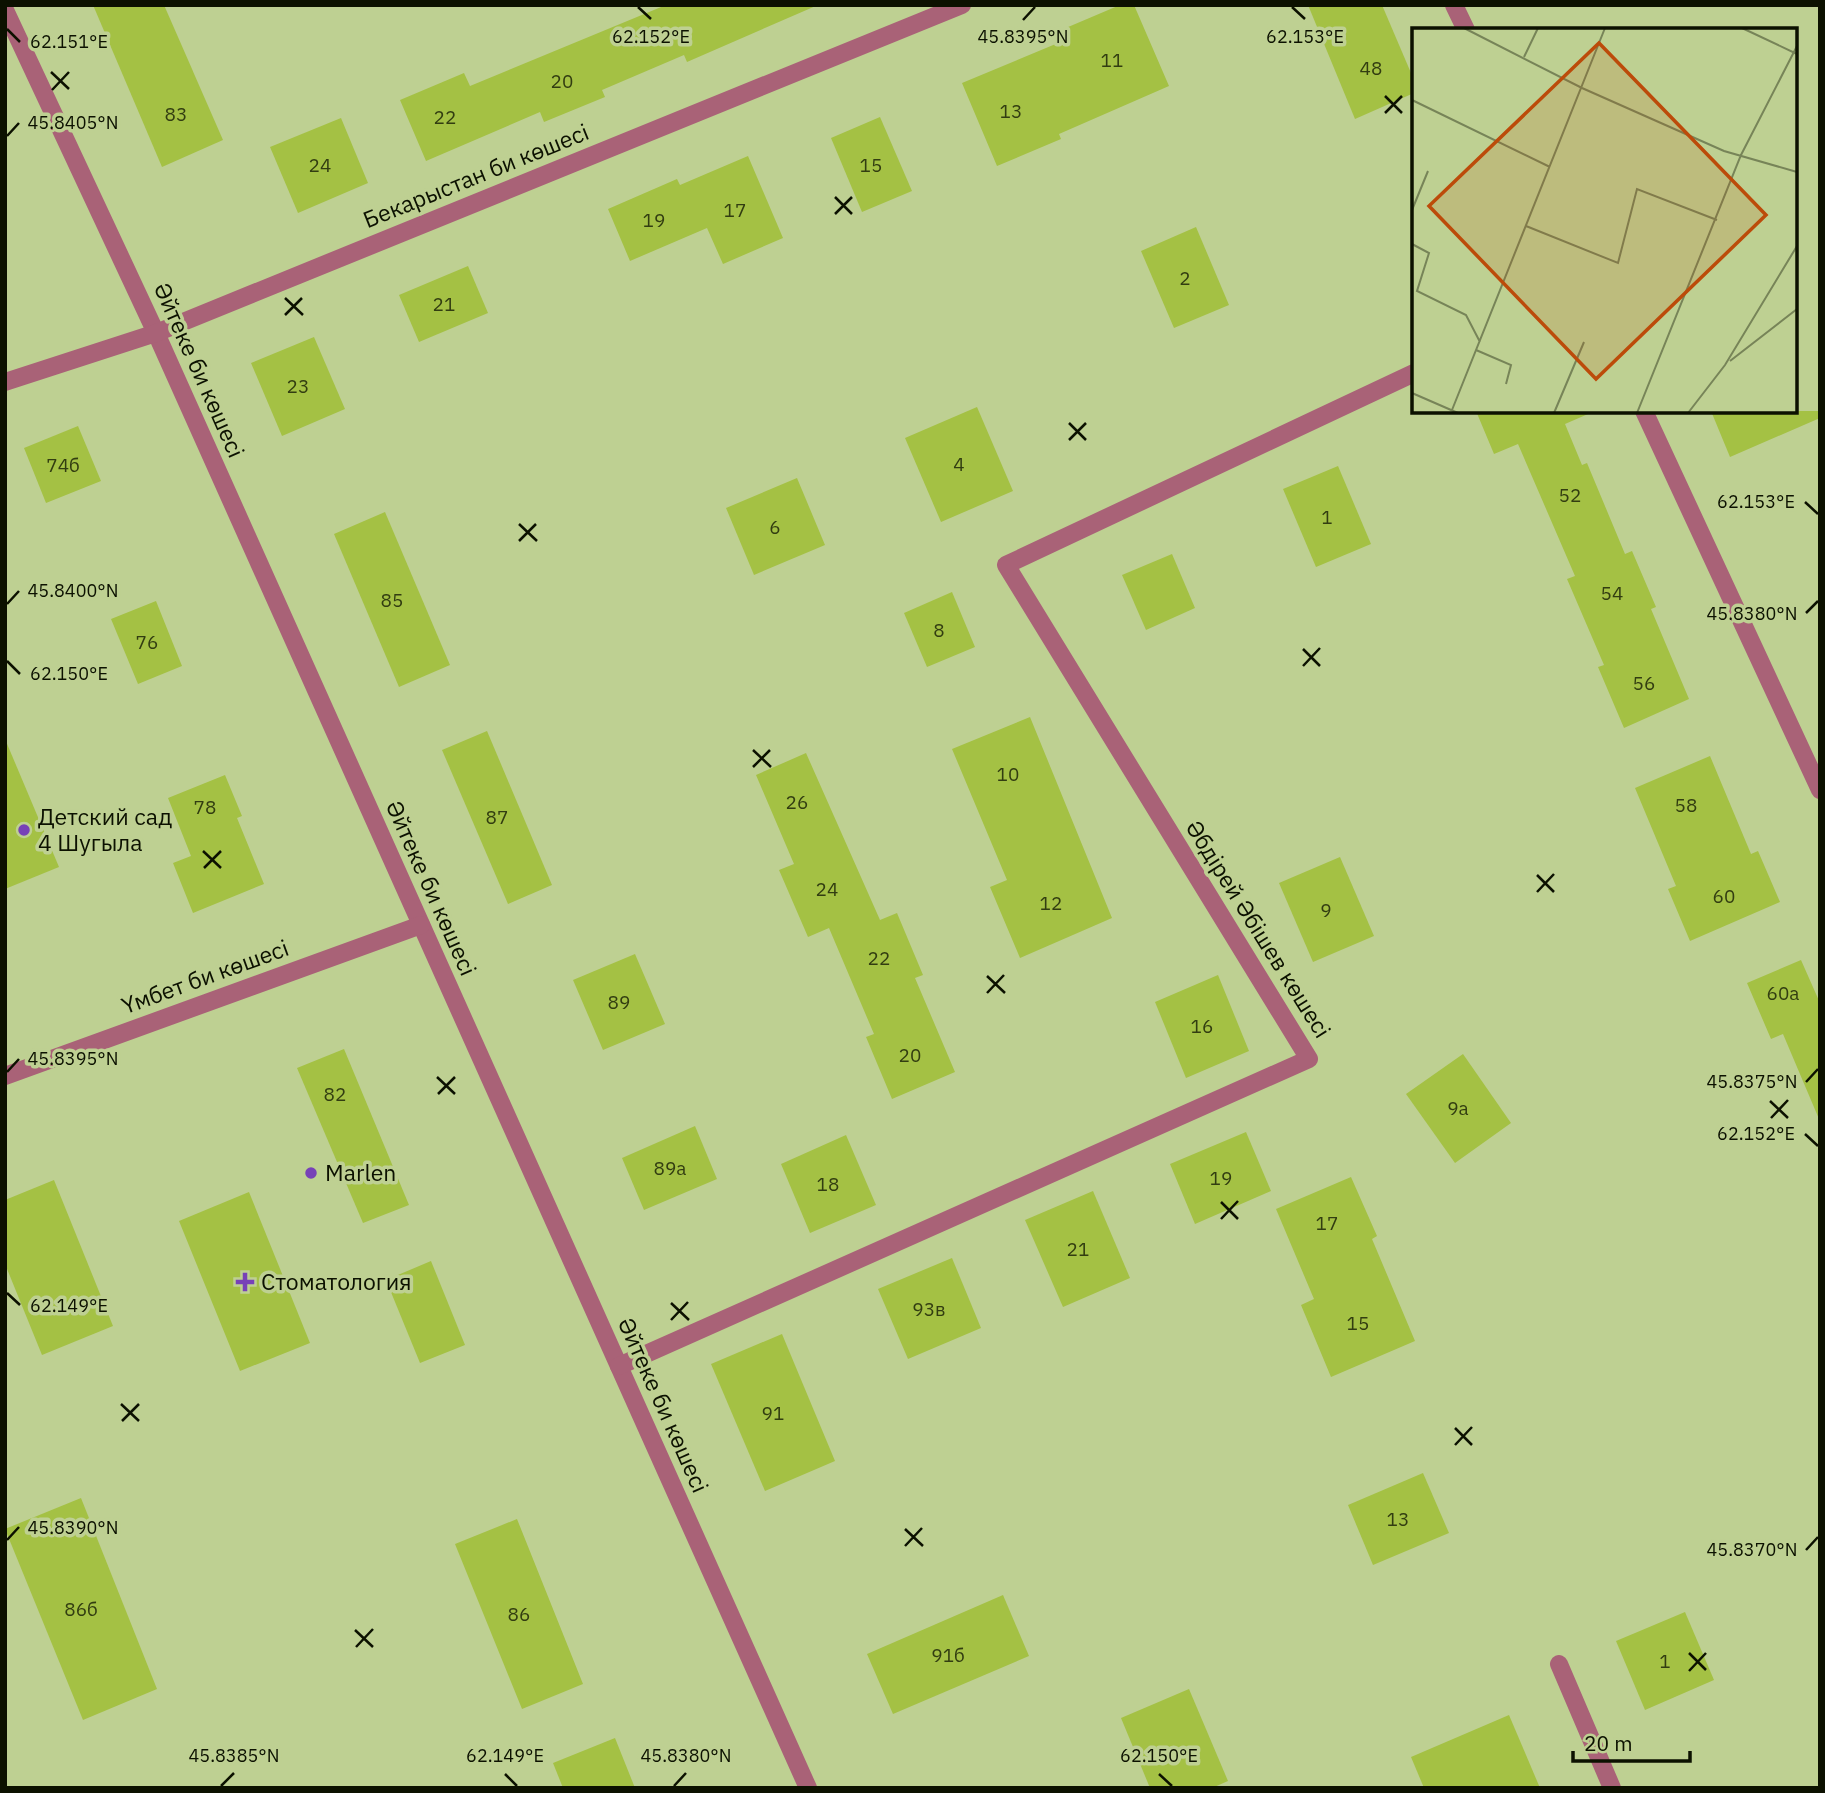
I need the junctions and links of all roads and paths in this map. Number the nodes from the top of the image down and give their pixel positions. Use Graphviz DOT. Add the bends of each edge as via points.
graph roads {
  1 [pos="962,5"];
  2 [pos="1454,5"];
  3 [pos="5,10"];
  4 [pos="1465,28"];
  5 [pos="156,332"];
  6 [pos="1412,374"];
  7 [pos="5,382"];
  8 [pos="1645,413"];
  9 [pos="1820,790"];
  10 [pos="421,925"];
  11 [pos="5,1076"];
  12 [pos="619,1366"];
  13 [pos="1559,1664"];
  14 [pos="808,1788"];
  15 [pos="1612,1788"];
  1 -- 5 [label="street, Бекарыстан би көшесі"];
  2 -- 4 [label="street"];
  3 -- 5 [label="street, Әйтеке би көшесі"];
  5 -- 7 [label="street, Бекарыстан би көшесі"];
  5 -- 10 [label="street, Әйтеке би көшесі"];
  6 -- 12 [label="street, Әбдірей Әбішев көшесі" via="1006,565 1309,1059"];
  8 -- 9 [label="street"];
  10 -- 11 [label="street, Үмбет би көшесі"];
  10 -- 12 [label="street, Әйтеке би көшесі"];
  12 -- 14 [label="street, Әйтеке би көшесі"];
  13 -- 15 [label="street"];
}
